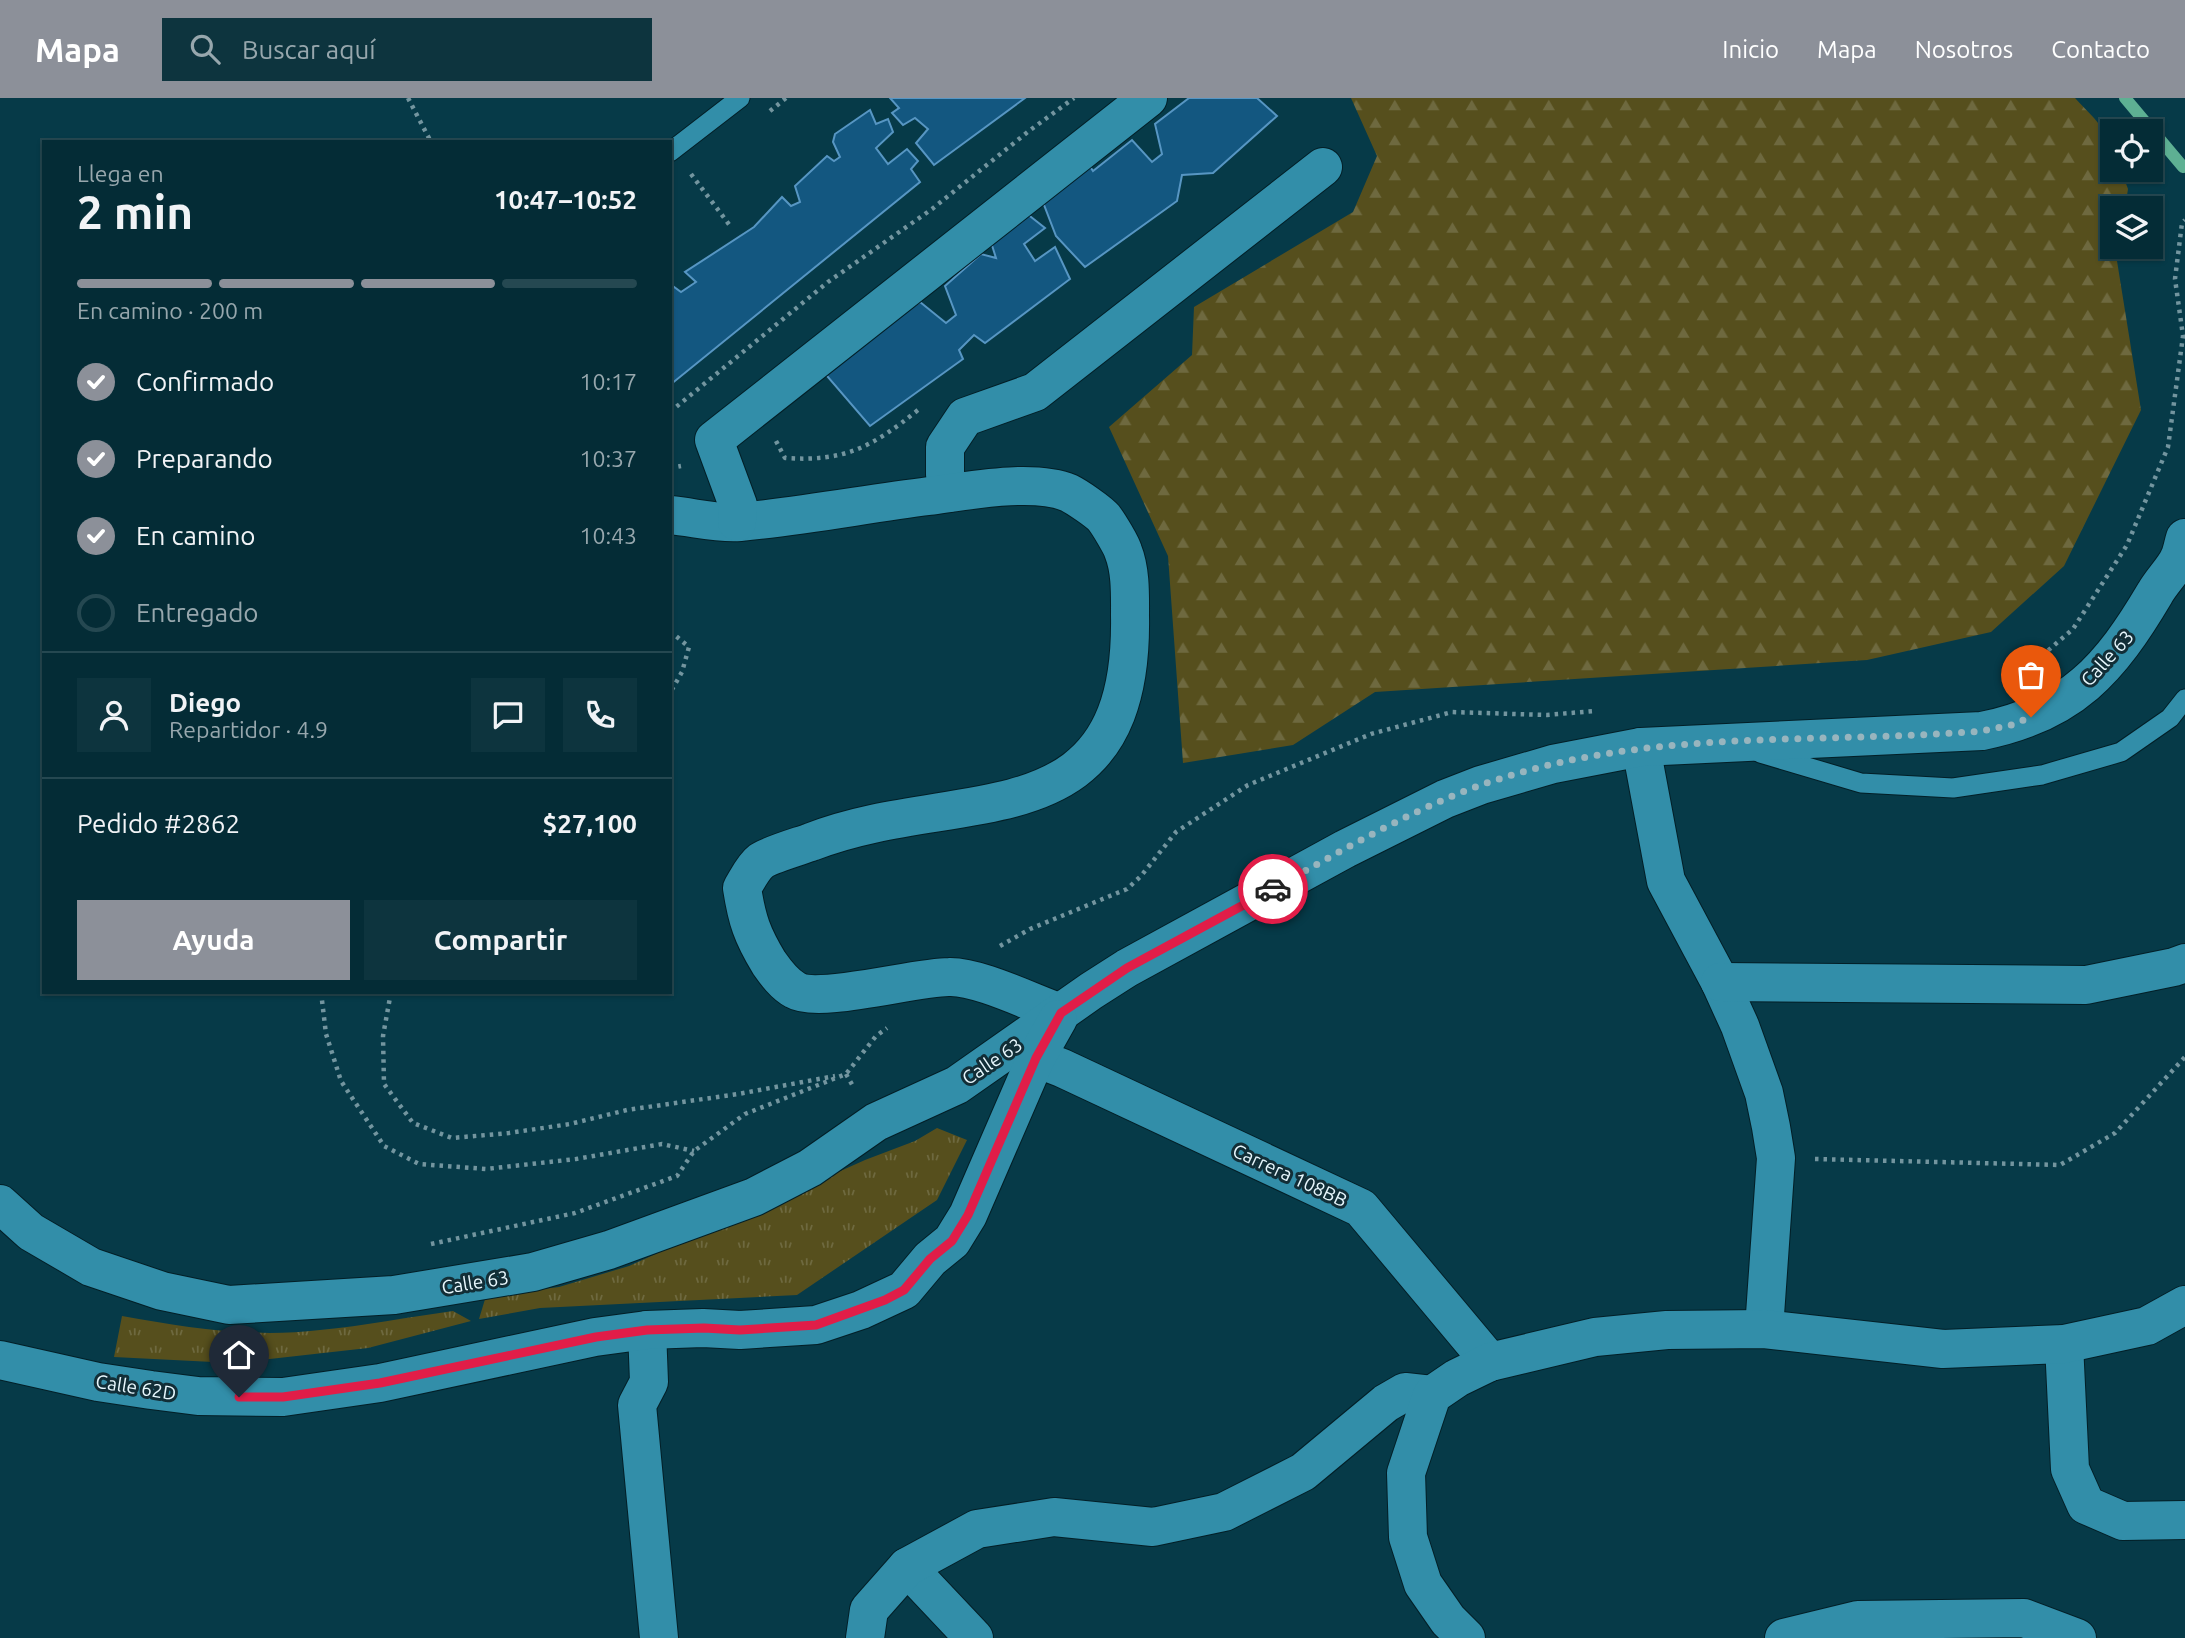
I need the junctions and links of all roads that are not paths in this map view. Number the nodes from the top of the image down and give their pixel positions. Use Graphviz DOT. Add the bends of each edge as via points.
graph roads {
  1 [pos="740,98"];
  2 [pos="1148,98"];
  3 [pos="672,150"];
  4 [pos="1322,167"];
  5 [pos="948,493"];
  6 [pos="672,515"];
  7 [pos="737,522"];
  8 [pos="2185,538"];
  9 [pos="2185,699"];
  10 [pos="1725,742"];
  11 [pos="1641,747"];
  12 [pos="2185,962"];
  13 [pos="1720,982"];
  14 [pos="1061,1013"];
  15 [pos="1036,1058"];
  16 [pos="0,1204"];
  17 [pos="2185,1305"];
  18 [pos="1764,1329"];
  19 [pos="647,1330"];
  20 [pos="2064,1345"];
  21 [pos="0,1360"];
  22 [pos="1490,1362"];
  23 [pos="1432,1395"];
  24 [pos="2185,1520"];
  25 [pos="907,1567"];
  26 [pos="2026,1628"];
  27 [pos="659,1638"];
  28 [pos="864,1638"];
  29 [pos="974,1638"];
  30 [pos="1466,1638"];
  31 [pos="1784,1638"];
  32 [pos="2077,1638"];
  1 -- 3 [label="lane"];
  2 -- 7 [label="street" via="714,440 738,505"];
  4 -- 5 [label="street" via="1035,391 965,417 945,447"];
  5 -- 7 [label="street"];
  5 -- 14 [label="street" via="1014,486 1044,488 1069,493 1104,517 1123,550 1130,600 1123,692 1109,730 1086,761 1064,779 1025,796 873,823 761,861 742,888 747,921 776,974 796,991 831,994 952,976"];
  6 -- 7 [label="street"];
  8 -- 10 [label="street, Calle 63" via="2179,560 2111,660 2050,709 1982,731"];
  9 -- 10 [label="lane" via="2170,718 2121,752 2042,775 1953,788 1861,783"];
  10 -- 11 [label="street, Calle 63"];
  11 -- 13 [label="street" via="1666,881"];
  11 -- 14 [label="street, Calle 63" via="1513,774 1446,799 1127,968"];
  12 -- 13 [label="street" via="2086,985"];
  13 -- 18 [label="street" via="1764,1093 1776,1158"];
  14 -- 15 [label="street, Calle 62D"];
  14 -- 16 [label="street, Calle 63" via="957,1085 876,1122 810,1168 754,1197 609,1250 492,1280 394,1295 229,1305 162,1291 91,1267 31,1232"];
  15 -- 19 [label="street, Calle 62D" via="968,1215 952,1241 904,1290 816,1325"];
  15 -- 22 [label="street, Carrera 108BB" via="1361,1208"];
  17 -- 20 [label="street" via="2147,1326"];
  18 -- 20 [label="street" via="1943,1349"];
  18 -- 22 [label="street" via="1667,1330 1595,1337"];
  19 -- 21 [label="street, Calle 62D" via="380,1383 283,1397 198,1396 151,1390"];
  19 -- 27 [label="street" via="649,1382 636,1405"];
  20 -- 24 [label="street" via="2070,1469 2085,1505 2123,1521"];
  22 -- 23 [label="street"];
  23 -- 25 [label="street" via="1405,1392 1303,1472 1224,1512 1153,1527 1054,1517 977,1529"];
  23 -- 30 [label="street" via="1406,1473 1408,1537 1423,1584"];
  25 -- 28 [label="street" via="869,1610"];
  25 -- 29 [label="street"];
  26 -- 31 [label="street" via="1858,1620"];
  26 -- 32 [label="street"];
}
